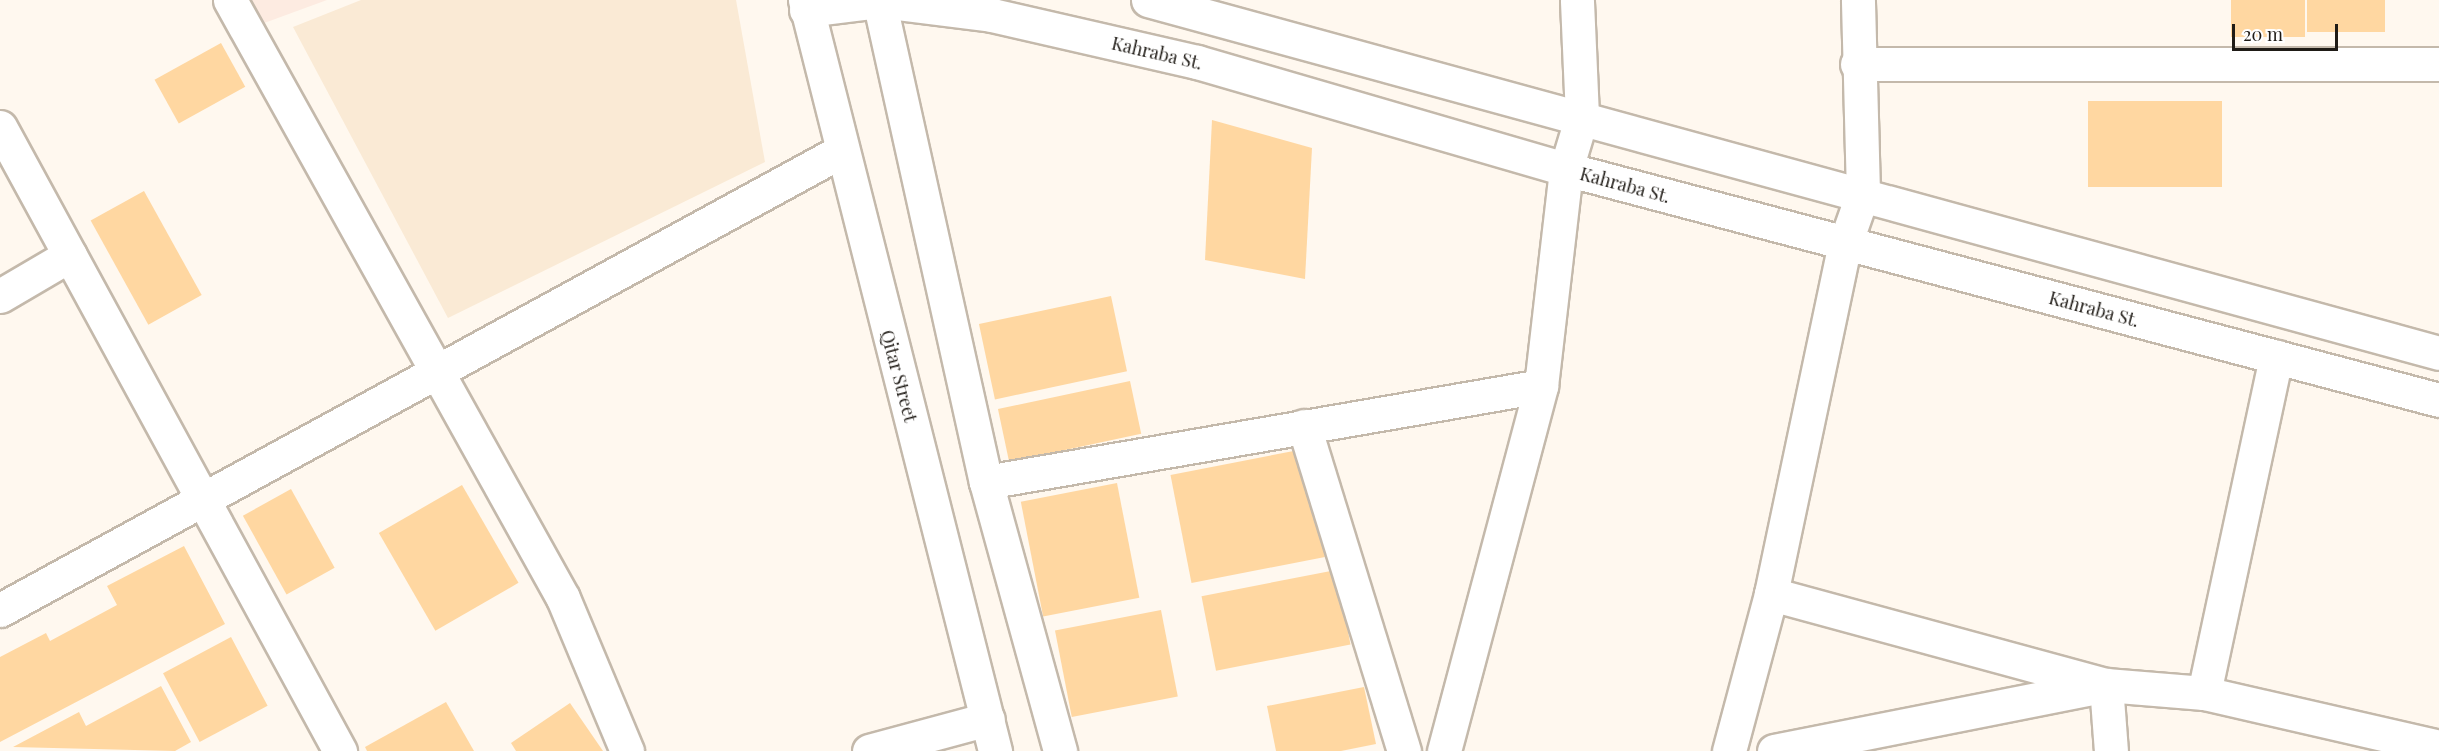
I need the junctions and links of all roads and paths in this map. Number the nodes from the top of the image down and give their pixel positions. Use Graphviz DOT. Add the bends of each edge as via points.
graph roads {
  1 [pos="230,0"];
  2 [pos="1148,0"];
  3 [pos="1577,0"];
  4 [pos="1858,0"];
  5 [pos="880,1"];
  6 [pos="806,5"];
  7 [pos="1857,64"];
  8 [pos="2439,64"];
  9 [pos="1582,116"];
  10 [pos="0,127"];
  11 [pos="841,151"];
  12 [pos="1566,169"];
  13 [pos="1863,193"];
  14 [pos="1845,244"];
  15 [pos="70,255"];
  16 [pos="0,296"];
  17 [pos="2439,353"];
  18 [pos="2276,357"];
  19 [pos="434,374"];
  20 [pos="1541,386"];
  21 [pos="2439,400"];
  22 [pos="1304,426"];
  23 [pos="986,482"];
  24 [pos="203,501"];
  25 [pos="1771,594"];
  26 [pos="0,610"];
  27 [pos="2106,685"];
  28 [pos="2204,693"];
  29 [pos="988,719"];
  30 [pos="2439,747"];
  31 [pos="340,751"];
  32 [pos="627,751"];
  33 [pos="869,751"];
  34 [pos="995,751"];
  35 [pos="1060,751"];
  36 [pos="1404,751"];
  37 [pos="1444,751"];
  38 [pos="1729,751"];
  39 [pos="1774,751"];
  40 [pos="2111,751"];
  1 -- 19 [label="street"];
  2 -- 9 [label="street"];
  3 -- 9 [label="street"];
  4 -- 7 [label="street"];
  5 -- 6 [label="street, Kahraba St."];
  5 -- 12 [label="street, Kahraba St." via="992,15 1197,62"];
  5 -- 23 [label="street"];
  6 -- 11 [label="street, Qitar Street"];
  7 -- 8 [label="street"];
  7 -- 13 [label="street"];
  9 -- 12 [label="street"];
  9 -- 13 [label="street"];
  10 -- 15 [label="street"];
  11 -- 19 [label="street"];
  11 -- 29 [label="street, Qitar Street"];
  12 -- 14 [label="street, Kahraba St."];
  12 -- 20 [label="street"];
  13 -- 14 [label="street"];
  13 -- 17 [label="street"];
  14 -- 18 [label="street, Kahraba St."];
  14 -- 25 [label="street"];
  15 -- 16 [label="street"];
  15 -- 24 [label="street"];
  18 -- 21 [label="street, Kahraba St."];
  18 -- 28 [label="street"];
  19 -- 24 [label="street"];
  19 -- 32 [label="street" via="563,598"];
  20 -- 22 [label="street"];
  20 -- 37 [label="street"];
  22 -- 23 [label="street"];
  22 -- 36 [label="street"];
  23 -- 35 [label="street"];
  24 -- 26 [label="street"];
  24 -- 31 [label="street"];
  25 -- 27 [label="street"];
  25 -- 38 [label="street"];
  27 -- 28 [label="street"];
  27 -- 39 [label="street"];
  27 -- 40 [label="street"];
  28 -- 30 [label="street"];
  29 -- 33 [label="street"];
  29 -- 34 [label="street, Qitar Street"];
}
